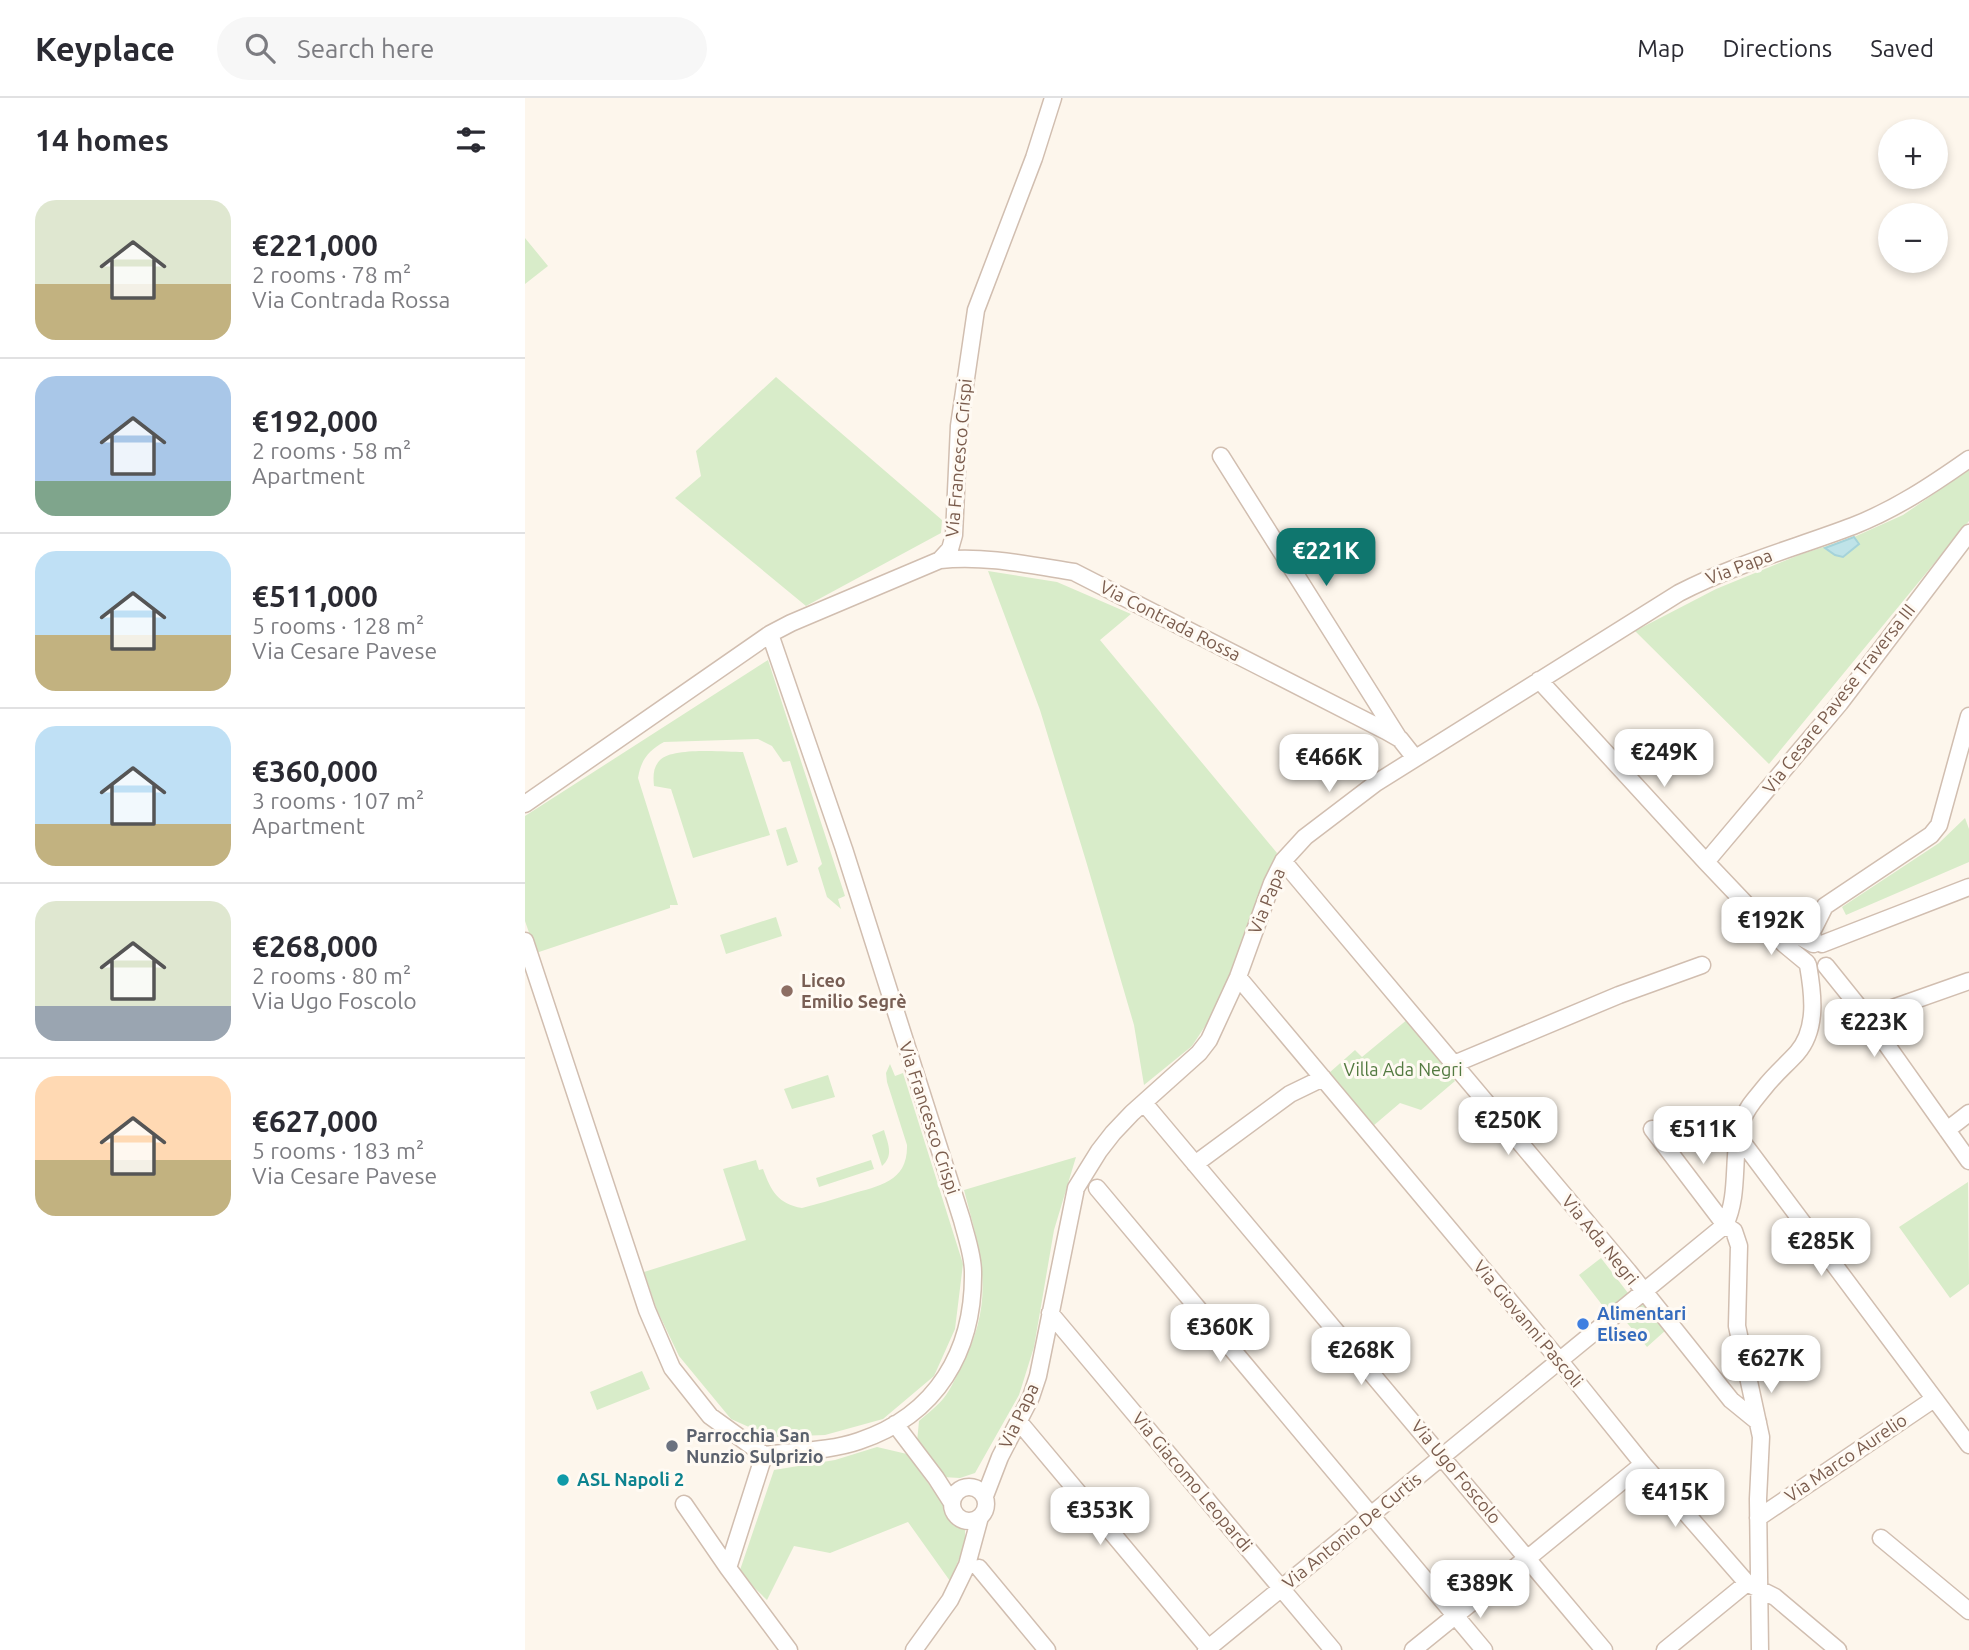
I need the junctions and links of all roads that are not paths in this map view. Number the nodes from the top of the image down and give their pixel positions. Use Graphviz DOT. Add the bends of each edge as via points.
graph roads {
  1 [pos="1053,98"];
  2 [pos="1221,456"];
  3 [pos="1969,459"];
  4 [pos="1969,533"];
  5 [pos="1961,555"];
  6 [pos="940,560"];
  7 [pos="770,634"];
  8 [pos="1539,680"];
  9 [pos="1969,716"];
  10 [pos="1393,735"];
  11 [pos="1415,758"];
  12 [pos="525,804"];
  13 [pos="1283,861"];
  14 [pos="1706,862"];
  15 [pos="1969,887"];
  16 [pos="1765,922"];
  17 [pos="525,941"];
  18 [pos="1816,944"];
  19 [pos="1808,964"];
  20 [pos="1703,965"];
  21 [pos="1826,967"];
  22 [pos="1238,977"];
  23 [pos="1969,981"];
  24 [pos="1867,1017"];
  25 [pos="1454,1064"];
  26 [pos="1323,1078"];
  27 [pos="1143,1103"];
  28 [pos="1969,1113"];
  29 [pos="1652,1129"];
  30 [pos="1947,1130"];
  31 [pos="1738,1136"];
  32 [pos="1969,1161"];
  33 [pos="1195,1164"];
  34 [pos="1097,1188"];
  35 [pos="1725,1224"];
  36 [pos="1642,1292"];
  37 [pos="1050,1313"];
  38 [pos="1560,1361"];
  39 [pos="1934,1399"];
  40 [pos="1758,1422"];
  41 [pos="1020,1423"];
  42 [pos="895,1424"];
  43 [pos="1969,1444"];
  44 [pos="764,1455"];
  45 [pos="1443,1456"];
  46 [pos="1000,1457"];
  47 [pos="1643,1464"];
  48 [pos="936,1478"];
  49 [pos="966,1487"];
  50 [pos="985,1496"];
  51 [pos="952,1503"];
  52 [pos="684,1504"];
  53 [pos="1372,1516"];
  54 [pos="980,1517"];
  55 [pos="1758,1518"];
  56 [pos="1881,1538"];
  57 [pos="1525,1560"];
  58 [pos="979,1567"];
  59 [pos="728,1568"];
  60 [pos="1753,1586"];
  61 [pos="1282,1588"];
  62 [pos="1969,1611"];
  63 [pos="1455,1616"];
  64 [pos="1208,1649"];
  65 [pos="789,1650"];
  66 [pos="914,1650"];
  67 [pos="1047,1650"];
  68 [pos="1333,1650"];
  69 [pos="1413,1650"];
  70 [pos="1483,1650"];
  71 [pos="1604,1650"];
  72 [pos="1665,1650"];
  73 [pos="1760,1650"];
  74 [pos="1838,1650"];
  1 -- 6 [label="street, Via Francesco Crispi" via="976,310 959,426 954,535"];
  2 -- 10 [label="street, Via Contrada Rossa"];
  3 -- 8 [label="street, Via Papa" via="1891,509 1700,582"];
  4 -- 5 [label="street, Via Cesare Pavese Traversa III"];
  5 -- 14 [label="street, Via Cesare Pavese Traversa III"];
  6 -- 7 [label="street, Via Francesco Crispi"];
  6 -- 10 [label="street, Via Contrada Rossa" via="967,558 1074,572"];
  7 -- 12 [label="street, Via Francesco Crispi"];
  7 -- 42 [label="street, Via Francesco Crispi" via="856,886 962,1220 973,1269 971,1314 959,1355 934,1392"];
  8 -- 11 [label="street, Via Papa"];
  8 -- 14 [label="street"];
  9 -- 18 [label="street" via="1940,825 1825,906 1812,932"];
  10 -- 11 [label="street, Via Contrada Rossa"];
  11 -- 13 [label="street, Via Papa" via="1333,814"];
  13 -- 22 [label="street, Via Papa"];
  13 -- 25 [label="street, Via Ada Negri"];
  14 -- 16 [label="street"];
  15 -- 18 [label="street"];
  16 -- 18 [label="street"];
  16 -- 19 [label="street"];
  17 -- 44 [label="street" via="646,1311 672,1368 710,1416"];
  18 -- 19 [label="street" via="1805,952"];
  18 -- 21 [label="street" via="1831,952"];
  19 -- 21 [label="street" via="1815,969"];
  19 -- 31 [label="street" via="1812,1020 1806,1039 1752,1102"];
  20 -- 25 [label="street"];
  21 -- 24 [label="street"];
  22 -- 26 [label="street, Via Giovanni Pascoli"];
  22 -- 27 [label="street, Via Papa" via="1209,1040"];
  23 -- 24 [label="street"];
  24 -- 30 [label="street"];
  25 -- 36 [label="street, Via Ada Negri"];
  26 -- 33 [label="street" via="1290,1094"];
  26 -- 38 [label="street, Via Giovanni Pascoli"];
  27 -- 33 [label="street, Via Ugo Foscolo"];
  27 -- 37 [label="street, Via Papa" via="1099,1151 1076,1188"];
  28 -- 30 [label="street"];
  29 -- 35 [label="street"];
  30 -- 32 [label="street"];
  31 -- 35 [label="street" via="1736,1184"];
  31 -- 39 [label="street"];
  33 -- 45 [label="street, Via Ugo Foscolo"];
  34 -- 53 [label="street"];
  35 -- 36 [label="street, Via Antonio De Curtis"];
  35 -- 40 [label="street" via="1734,1231 1739,1246 1737,1325"];
  36 -- 38 [label="street, Via Antonio De Curtis"];
  36 -- 40 [label="street, Via Ada Negri" via="1731,1400"];
  37 -- 41 [label="street, Via Papa" via="1038,1376"];
  37 -- 61 [label="street, Via Giacomo Leopardi"];
  38 -- 45 [label="street, Via Antonio De Curtis"];
  38 -- 47 [label="street, Via Giovanni Pascoli"];
  39 -- 43 [label="street"];
  39 -- 55 [label="street, Via Marco Aurelio"];
  40 -- 55 [label="street"];
  41 -- 46 [label="street, Via Papa"];
  41 -- 64 [label="street"];
  42 -- 44 [label="street, Via Francesco Crispi" via="857,1442"];
  42 -- 48 [label="street"];
  44 -- 59 [label="street"];
  45 -- 53 [label="street, Via Antonio De Curtis"];
  45 -- 57 [label="street, Via Ugo Foscolo"];
  46 -- 49 [label="street, Via Papa"];
  46 -- 50 [label="street, Via Papa"];
  47 -- 57 [label="street"];
  47 -- 60 [label="street, Via Giovanni Pascoli"];
  48 -- 49 [label="street"];
  48 -- 51 [label="street"];
  49 -- 50 [label="street"];
  49 -- 51 [label="street"];
  50 -- 54 [label="street" via="986,1507"];
  51 -- 54 [label="street" via="960,1518 971,1521"];
  52 -- 59 [label="street"];
  53 -- 61 [label="street, Via Antonio De Curtis"];
  53 -- 63 [label="street"];
  54 -- 66 [label="street" via="967,1565 950,1600"];
  55 -- 60 [label="street"];
  56 -- 62 [label="street"];
  57 -- 63 [label="street"];
  57 -- 71 [label="street, Via Ugo Foscolo"];
  58 -- 67 [label="street"];
  59 -- 65 [label="street"];
  60 -- 72 [label="street"];
  60 -- 73 [label="street"];
  60 -- 74 [label="street, Via Giovanni Pascoli" via="1775,1597"];
  61 -- 64 [label="street, Via Antonio De Curtis"];
  61 -- 68 [label="street, Via Giacomo Leopardi"];
  63 -- 69 [label="street"];
  63 -- 70 [label="street"];
}
